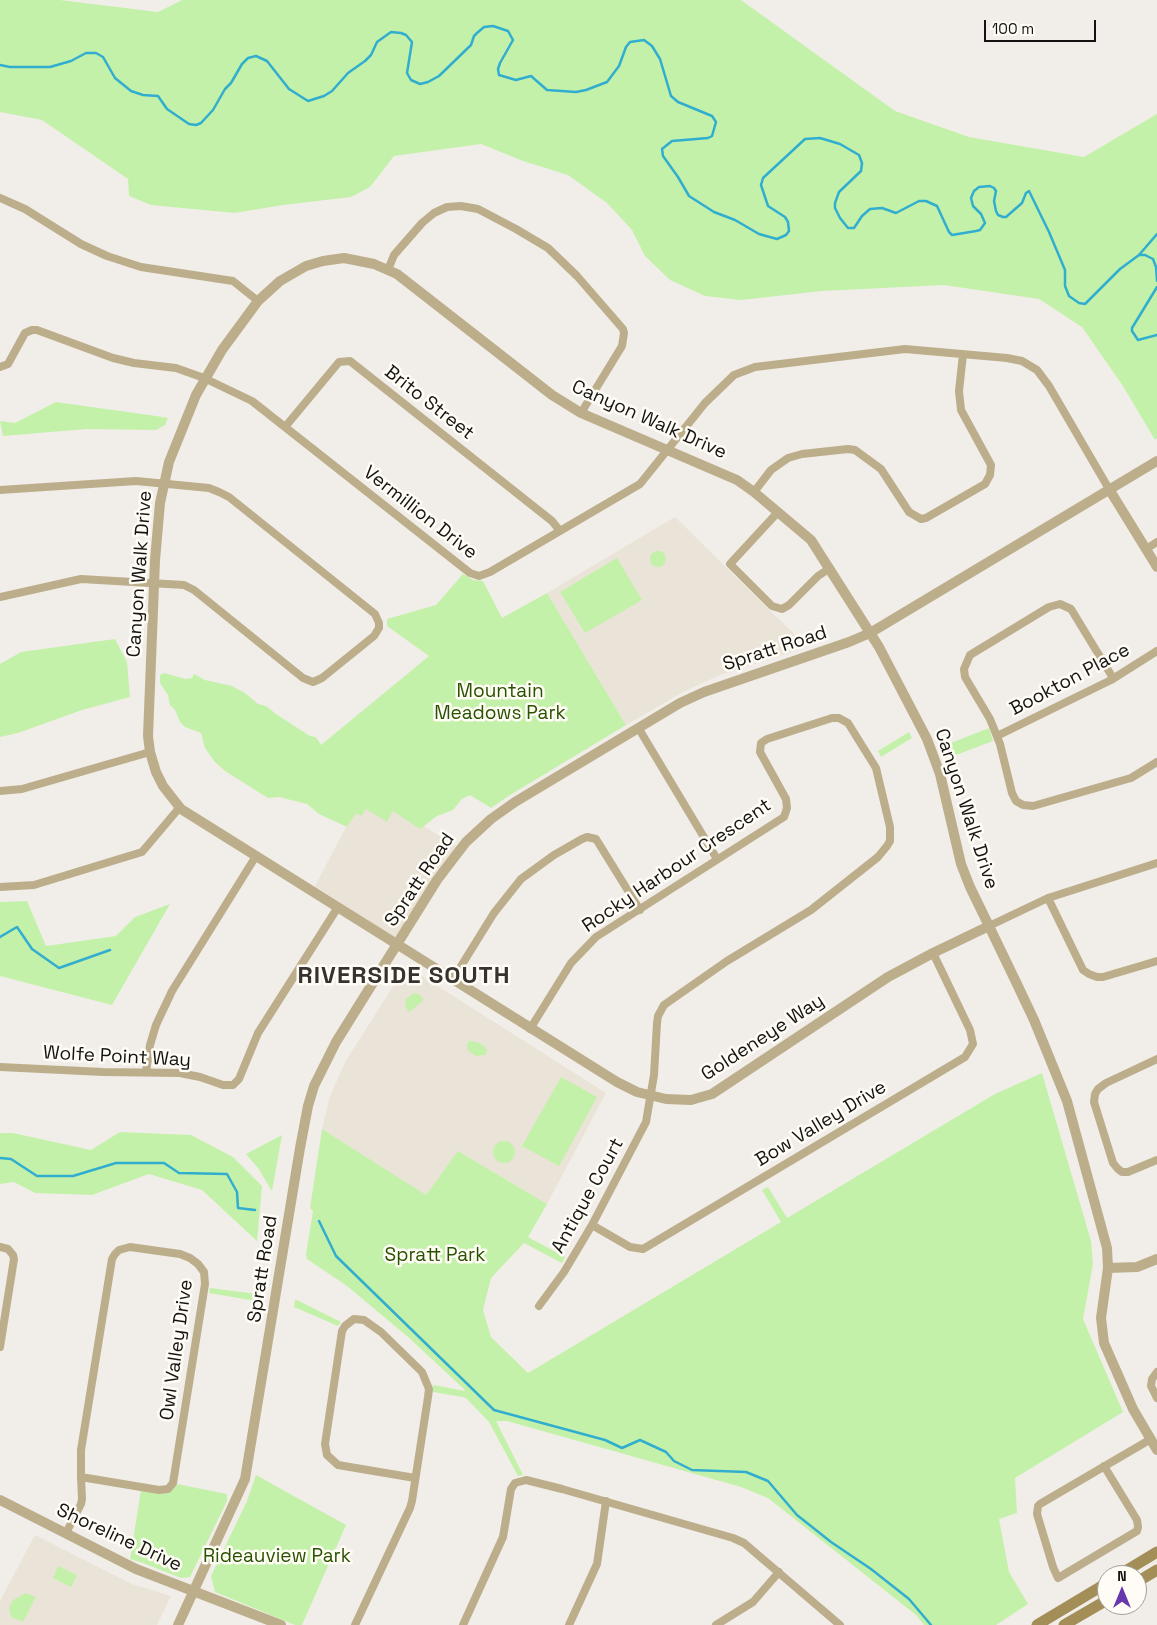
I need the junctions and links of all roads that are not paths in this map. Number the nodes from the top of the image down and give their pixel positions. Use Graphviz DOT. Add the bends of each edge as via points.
graph roads {
  1 [pos="0,198"];
  2 [pos="388,270"];
  3 [pos="258,301"];
  4 [pos="963,354"];
  5 [pos="0,367"];
  6 [pos="204,378"];
  7 [pos="581,413"];
  8 [pos="285,427"];
  9 [pos="666,450"];
  10 [pos="1157,461"];
  11 [pos="164,483"];
  12 [pos="1109,489"];
  13 [pos="0,490"];
  14 [pos="754,492"];
  15 [pos="778,512"];
  16 [pos="560,531"];
  17 [pos="1157,542"];
  18 [pos="1146,548"];
  19 [pos="1157,567"];
  20 [pos="830,568"];
  21 [pos="154,582"];
  22 [pos="0,597"];
  23 [pos="870,633"];
  24 [pos="1157,651"];
  25 [pos="1113,678"];
  26 [pos="639,729"];
  27 [pos="997,736"];
  28 [pos="150,752"];
  29 [pos="1157,762"];
  30 [pos="0,791"];
  31 [pos="180,807"];
  32 [pos="256,856"];
  33 [pos="717,859"];
  34 [pos="1157,863"];
  35 [pos="0,887"];
  36 [pos="1048,898"];
  37 [pos="338,907"];
  38 [pos="640,910"];
  39 [pos="989,926"];
  40 [pos="398,944"];
  41 [pos="932,952"];
  42 [pos="1157,961"];
  43 [pos="453,979"];
  44 [pos="530,1029"];
  45 [pos="1157,1059"];
  46 [pos="0,1067"];
  47 [pos="146,1072"];
  48 [pos="651,1096"];
  49 [pos="1157,1160"];
  50 [pos="592,1225"];
  51 [pos="0,1247"];
  52 [pos="1157,1260"];
  53 [pos="1108,1268"];
  54 [pos="539,1306"];
  55 [pos="0,1347"];
  56 [pos="1157,1372"];
  57 [pos="1157,1398"];
  58 [pos="1151,1439"];
  59 [pos="1157,1450"];
  60 [pos="1104,1466"];
  61 [pos="81,1477"];
  62 [pos="415,1478"];
  63 [pos="0,1500"];
  64 [pos="606,1502"];
  65 [pos="66,1533"];
  66 [pos="1157,1552"];
  67 [pos="1136,1565"];
  68 [pos="779,1572"];
  69 [pos="1097,1588"];
  70 [pos="194,1592"];
  71 [pos="1097,1606"];
  72 [pos="178,1625"];
  73 [pos="281,1625"];
  74 [pos="355,1625"];
  75 [pos="463,1625"];
  76 [pos="569,1625"];
  77 [pos="716,1625"];
  78 [pos="840,1625"];
  79 [pos="1036,1625"];
  80 [pos="1064,1625"];
  1 -- 3 [label="street" via="107,256 141,267 233,281"];
  2 -- 3 [label="street, Canyon Walk Drive" via="354,259 323,261 288,275"];
  2 -- 7 [label="street, Canyon Walk Drive" via="413,286 539,386"];
  2 -- 7 [label="street" via="394,255 422,223 447,207 478,209 548,248 577,276 624,332 622,346"];
  3 -- 6 [label="street, Canyon Walk Drive"];
  4 -- 9 [label="street, Vermillion Drive" via="904,350 742,371 727,380"];
  4 -- 12 [label="street, Vermillion Drive" via="1015,359 1037,370"];
  4 -- 14 [label="street" via="959,391 961,410 991,465 985,484 920,519 908,512 881,469 855,450 848,449 788,458 771,470"];
  5 -- 6 [label="street, Vermillion Drive" via="8,364 25,333 37,330 113,358 176,368"];
  6 -- 8 [label="street, Vermillion Drive" via="252,400"];
  6 -- 11 [label="street, Canyon Walk Drive" via="183,424"];
  7 -- 9 [label="street, Canyon Walk Drive"];
  8 -- 16 [label="street, Vermillion Drive" via="474,576 483,576"];
  8 -- 16 [label="street, Brito Street" via="339,362 350,361 552,521"];
  9 -- 14 [label="street, Canyon Walk Drive" via="723,472"];
  9 -- 16 [label="street, Vermillion Drive" via="640,484"];
  10 -- 12 [label="street, Spratt Road"];
  11 -- 13 [label="street" via="126,482"];
  11 -- 21 [label="street, Canyon Walk Drive" via="157,526"];
  11 -- 21 [label="street" via="209,488 229,497 375,614 379,628 374,636 313,682 303,678 190,587"];
  12 -- 18 [label="street"];
  12 -- 23 [label="street, Spratt Road"];
  14 -- 15 [label="street, Canyon Walk Drive"];
  15 -- 20 [label="street, Canyon Walk Drive" via="811,540"];
  15 -- 20 [label="street" via="730,564 772,606 782,609"];
  17 -- 18 [label="street"];
  18 -- 19 [label="street"];
  20 -- 23 [label="street, Canyon Walk Drive"];
  21 -- 22 [label="street" via="81,579"];
  21 -- 28 [label="street, Canyon Walk Drive" via="148,727"];
  23 -- 26 [label="street, Spratt Road" via="704,692"];
  23 -- 39 [label="street, Canyon Walk Drive" via="934,755 961,864"];
  24 -- 25 [label="street, Bookton Place"];
  25 -- 27 [label="street, Bookton Place"];
  25 -- 27 [label="street" via="1071,609 1060,604 1049,607 970,655 964,665 964,677"];
  26 -- 33 [label="street"];
  26 -- 40 [label="street, Spratt Road" via="515,802 481,828 449,864"];
  27 -- 29 [label="street" via="1012,793 1019,803 1028,806 1131,778"];
  28 -- 30 [label="street" via="22,789"];
  28 -- 31 [label="street, Canyon Walk Drive" via="163,786"];
  31 -- 32 [label="street, Canyon Walk Drive"];
  31 -- 35 [label="street" via="142,852 34,884"];
  32 -- 37 [label="street, Canyon Walk Drive"];
  32 -- 47 [label="street" via="172,991 156,1025"];
  33 -- 38 [label="street, Rocky Harbour Crescent"];
  33 -- 48 [label="street, Rocky Harbour Crescent" via="758,835 786,812 786,799 760,752 762,742 832,718 848,723 876,768 890,828 887,846 878,857 812,910 727,961 664,1005 656,1024"];
  34 -- 36 [label="street, Goldeneye Way"];
  36 -- 39 [label="street, Goldeneye Way"];
  36 -- 42 [label="street" via="1083,970 1089,974 1104,977"];
  37 -- 40 [label="street, Canyon Walk Drive"];
  37 -- 47 [label="street, Wolfe Point Way" via="258,1033 236,1083 229,1086 180,1073"];
  38 -- 43 [label="street" via="596,839 582,839 532,870 516,884"];
  38 -- 44 [label="street, Rocky Harbour Crescent" via="596,937 571,963"];
  39 -- 41 [label="street, Goldeneye Way"];
  39 -- 53 [label="street, Canyon Walk Drive" via="1034,1020 1067,1101 1106,1241"];
  40 -- 43 [label="street, Goldeneye Way"];
  40 -- 70 [label="street, Spratt Road" via="328,1055 311,1096 247,1470"];
  41 -- 48 [label="street, Goldeneye Way" via="888,977 712,1094 680,1100"];
  41 -- 50 [label="street, Bow Valley Drive" via="970,1030 972,1044 965,1057 643,1249 630,1247"];
  43 -- 44 [label="street, Goldeneye Way"];
  44 -- 48 [label="street, Goldeneye Way" via="630,1090"];
  45 -- 49 [label="street" via="1106,1083 1098,1089 1094,1102 1113,1164 1118,1169 1128,1172"];
  46 -- 47 [label="street, Wolfe Point Way"];
  48 -- 50 [label="street, Antique Court" via="643,1128"];
  50 -- 54 [label="street, Antique Court"];
  51 -- 55 [label="street" via="11,1252 14,1262"];
  52 -- 53 [label="street" via="1137,1267"];
  53 -- 58 [label="street, Canyon Walk Drive" via="1101,1318 1104,1343 1133,1409"];
  56 -- 57 [label="street" via="1151,1386"];
  58 -- 59 [label="street, Canyon Walk Drive"];
  58 -- 60 [label="street"];
  60 -- 60 [label="street" via="1036,1509 1058,1578 1138,1530 1135,1516"];
  61 -- 61 [label="street, Owl Valley Drive" via="159,1490 168,1489 173,1483 205,1284 204,1272 190,1258 130,1247 119,1250 112,1259 82,1450"];
  61 -- 65 [label="street, Owl Valley Drive" via="81,1504"];
  62 -- 62 [label="street" via="429,1389 426,1377 381,1332 364,1320 354,1319 342,1331 325,1444 327,1455 338,1466"];
  62 -- 74 [label="street" via="410,1508"];
  63 -- 65 [label="street, Shoreline Drive"];
  64 -- 68 [label="street" via="733,1538 744,1543"];
  64 -- 75 [label="street" via="530,1481 515,1483 511,1489 502,1538"];
  64 -- 76 [label="street" via="597,1564"];
  65 -- 70 [label="street, Shoreline Drive" via="136,1570"];
  66 -- 67 [label="main road"];
  68 -- 77 [label="street" via="753,1602"];
  68 -- 78 [label="street"];
  69 -- 79 [label="main road"];
  70 -- 72 [label="street, Spratt Road"];
  70 -- 73 [label="street, Shoreline Drive"];
  71 -- 80 [label="main road"];
}
